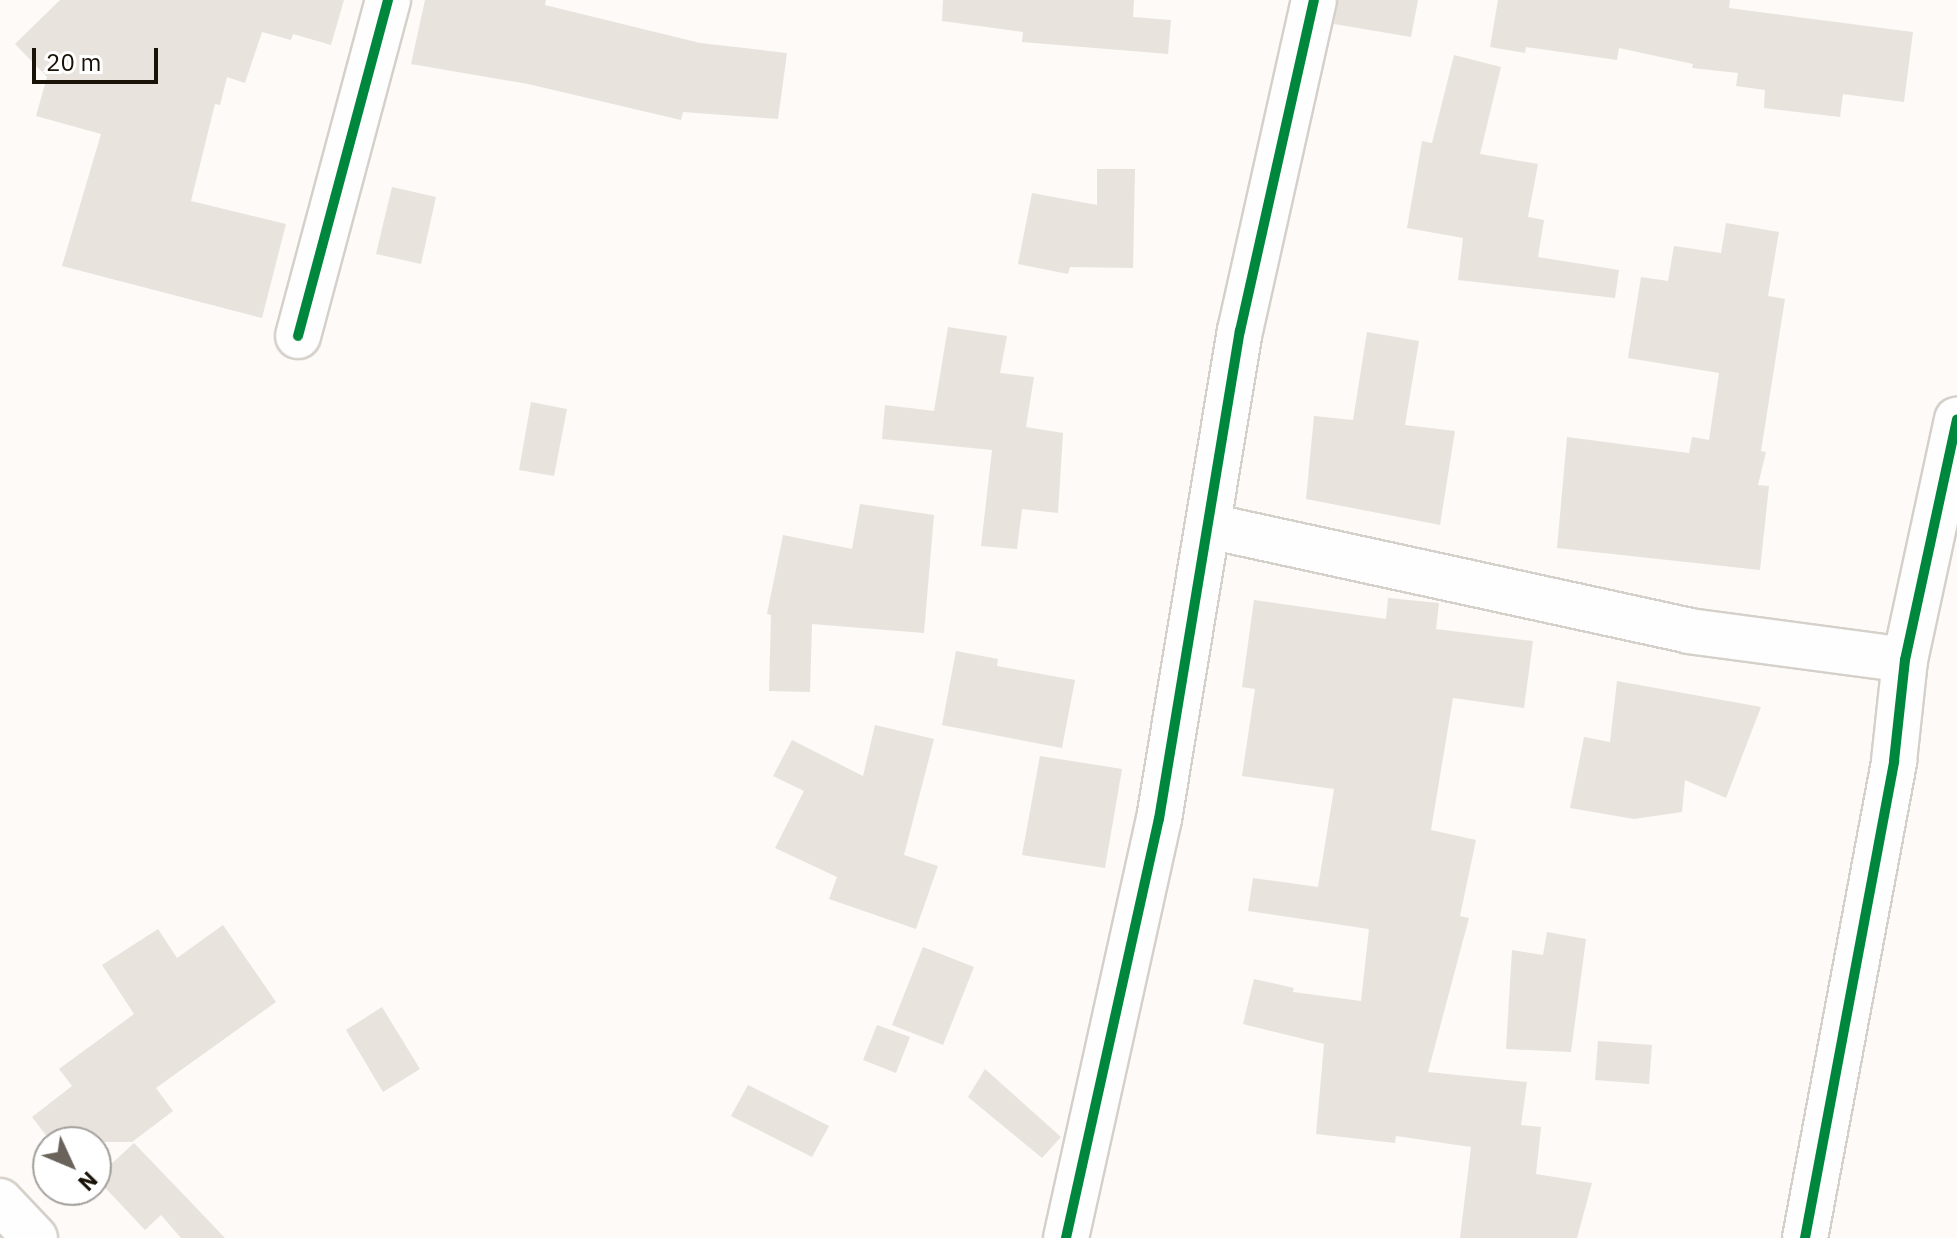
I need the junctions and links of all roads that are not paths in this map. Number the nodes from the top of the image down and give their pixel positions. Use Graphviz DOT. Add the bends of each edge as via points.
graph roads {
  1 [pos="388,0"];
  2 [pos="1314,0"];
  3 [pos="298,336"];
  4 [pos="1957,420"];
  5 [pos="1209,526"];
  6 [pos="1905,660"];
  7 [pos="0,1201"];
  8 [pos="35,1238"];
  9 [pos="1066,1238"];
  10 [pos="1805,1238"];
  1 -- 3 [label="street"];
  2 -- 5 [label="street" via="1240,331"];
  4 -- 6 [label="street"];
  5 -- 6 [label="street" via="1689,631"];
  5 -- 9 [label="street" via="1159,819"];
  6 -- 10 [label="street" via="1894,761"];
  7 -- 8 [label="street"];
}
